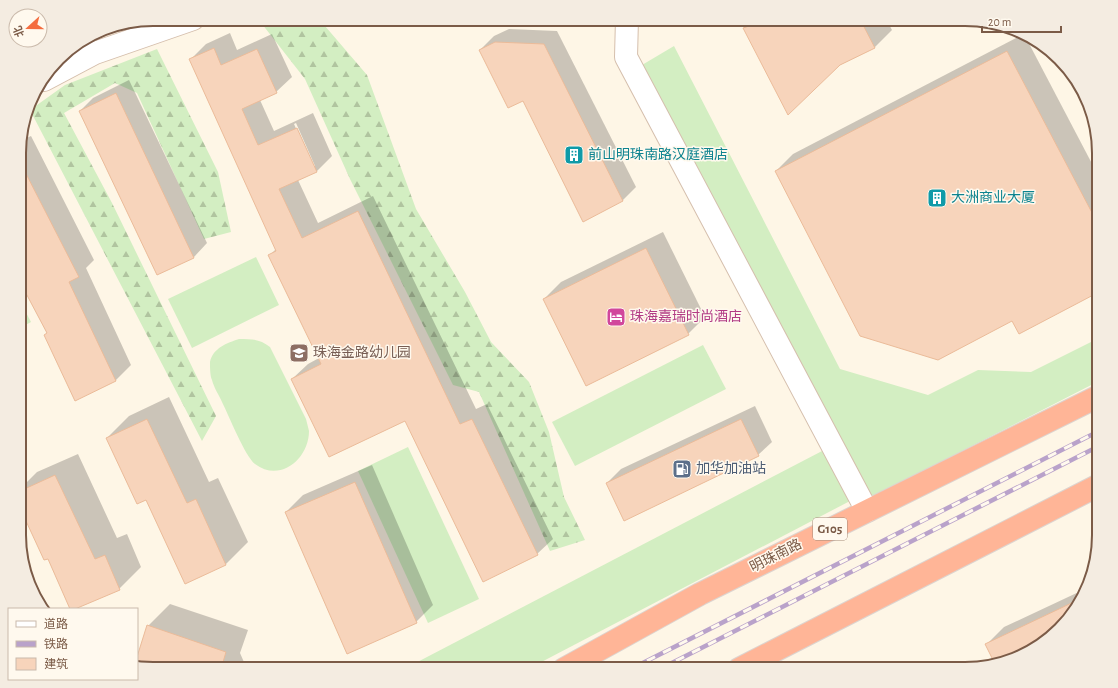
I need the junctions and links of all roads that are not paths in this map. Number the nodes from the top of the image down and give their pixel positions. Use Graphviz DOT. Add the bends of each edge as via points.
graph roads {
  1 [pos="173,26"];
  2 [pos="627,26"];
  3 [pos="53,75"];
  4 [pos="1092,399"];
  5 [pos="1092,489"];
  6 [pos="867,511"];
  7 [pos="577,662"];
  8 [pos="753,662"];
  1 -- 3 [label="street" via="95,53"];
  2 -- 6 [label="street" via="626,57"];
  4 -- 6 [label="highway, 明珠南路 / G105"];
  5 -- 8 [label="highway"];
  6 -- 7 [label="highway, 明珠南路 / G105" via="700,594"];
}
